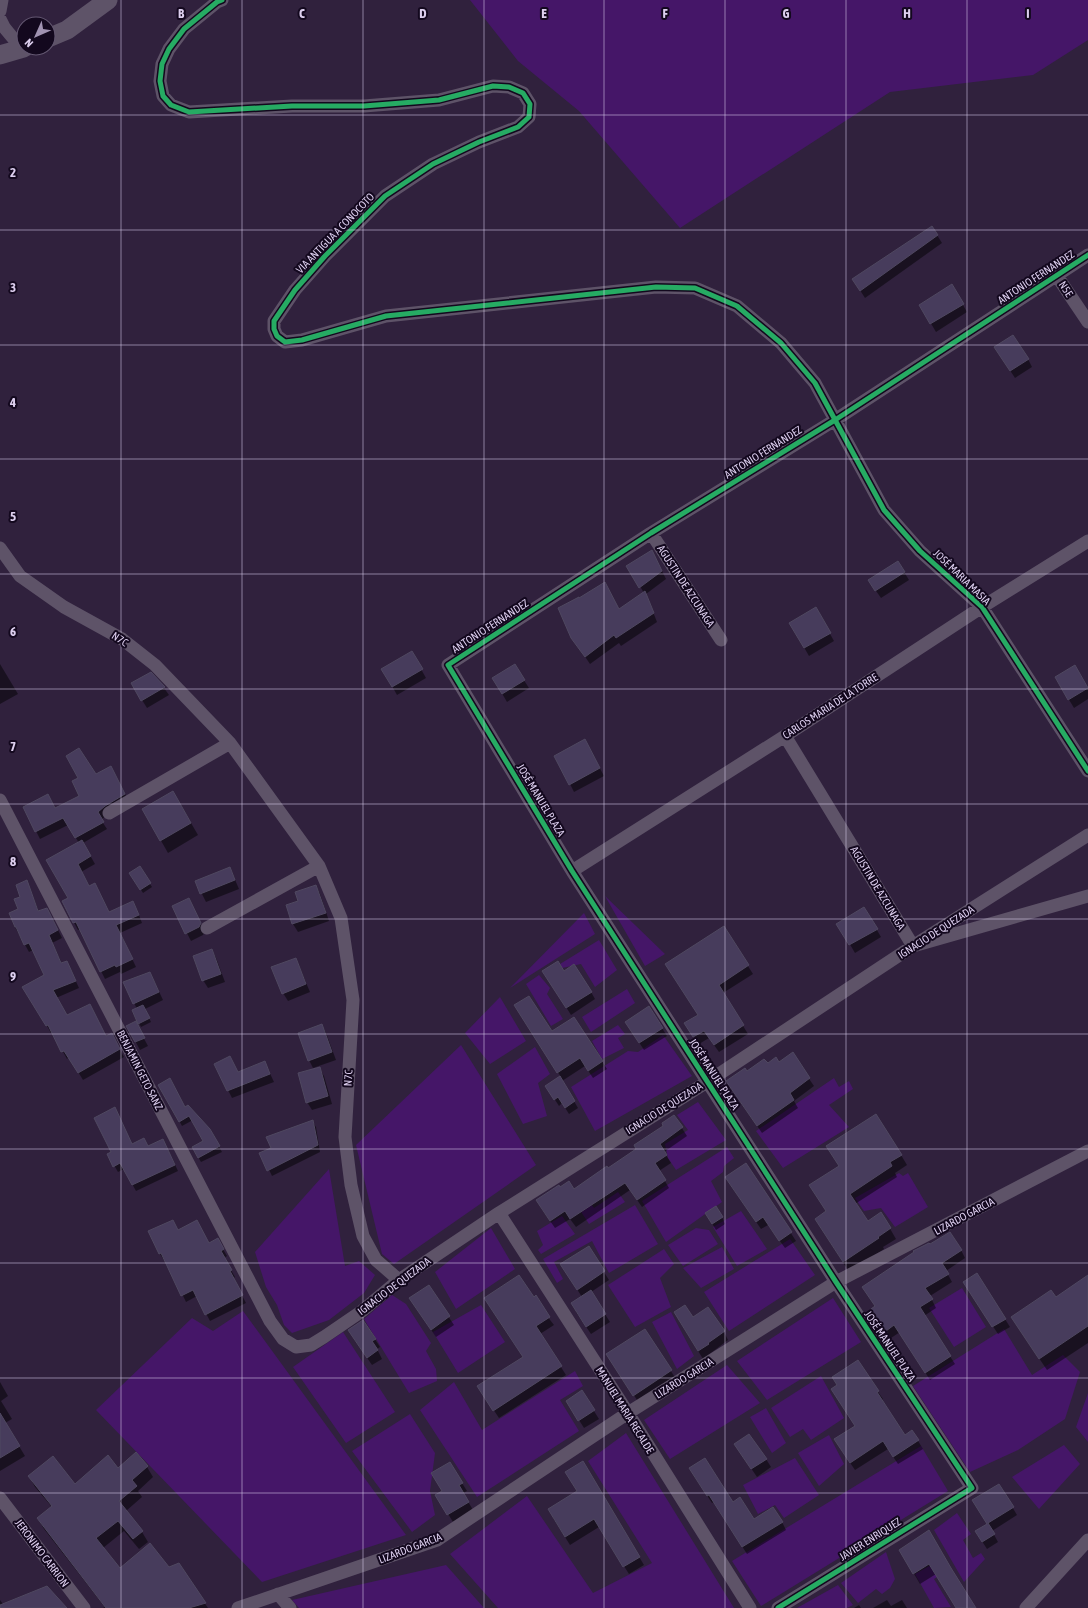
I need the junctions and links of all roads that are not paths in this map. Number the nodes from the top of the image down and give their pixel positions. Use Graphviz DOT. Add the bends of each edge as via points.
graph roads {
  1 [pos="2,0"];
  2 [pos="108,0"];
  3 [pos="222,0"];
  4 [pos="0,11"];
  5 [pos="0,19"];
  6 [pos="56,35"];
  7 [pos="16,40"];
  8 [pos="16,50"];
  9 [pos="0,55"];
  10 [pos="1088,254"];
  11 [pos="1058,276"];
  12 [pos="1088,322"];
  13 [pos="835,420"];
  14 [pos="651,533"];
  15 [pos="1088,541"];
  16 [pos="0,548"];
  17 [pos="982,607"];
  18 [pos="721,640"];
  19 [pos="448,665"];
  20 [pos="785,736"];
  21 [pos="230,743"];
  22 [pos="1088,771"];
  23 [pos="0,800"];
  24 [pos="109,813"];
  25 [pos="1088,835"];
  26 [pos="319,866"];
  27 [pos="572,871"];
  28 [pos="1088,896"];
  29 [pos="207,928"];
  30 [pos="913,946"];
  31 [pos="707,1082"];
  32 [pos="1088,1151"];
  33 [pos="499,1213"];
  34 [pos="399,1280"];
  35 [pos="836,1282"];
  36 [pos="283,1339"];
  37 [pos="628,1413"];
  38 [pos="972,1488"];
  39 [pos="0,1498"];
  40 [pos="1088,1540"];
  41 [pos="278,1594"];
  42 [pos="84,1608"];
  43 [pos="238,1608"];
  44 [pos="290,1608"];
  45 [pos="750,1608"];
  46 [pos="778,1608"];
  47 [pos="1026,1608"];
  1 -- 4 [label="street"];
  2 -- 6 [label="main road" via="67,30"];
  3 -- 13 [label="street, VIA ANTIGUA A CONOCOTO" via="184,29 169,49 162,64 160,82 163,96 171,105 189,112 292,106 364,106 439,100 493,86 509,87 523,93 530,104 529,117 518,127 433,164 386,196 325,256 295,290 274,321 277,336 285,342 302,340 386,316 656,287 695,288 737,306 781,343 815,383"];
  5 -- 7 [label="street"];
  8 -- 9 [label="main road"];
  10 -- 11 [label="street, ANTONIO FERNANDEZ"];
  11 -- 12 [label="street, N5E"];
  11 -- 13 [label="street, ANTONIO FERNANDEZ"];
  13 -- 14 [label="street, ANTONIO FERNANDEZ"];
  13 -- 17 [label="street, JOSÉ MARIA MASIA" via="884,510 920,551"];
  14 -- 18 [label="street, AGUSTIN DE AZCUNAGA"];
  14 -- 19 [label="street, ANTONIO FERNANDEZ"];
  15 -- 17 [label="street, CARLOS MARIA DE LA TORRE"];
  16 -- 21 [label="street, N7C" via="20,576 64,607 122,639 155,665"];
  17 -- 20 [label="street, CARLOS MARIA DE LA TORRE"];
  17 -- 22 [label="street, JOSÉ MARIA MASIA"];
  19 -- 27 [label="street, JOSÉ MANUEL PLAZA"];
  20 -- 27 [label="street, CARLOS MARIA DE LA TORRE"];
  20 -- 30 [label="street, AGUSTIN DE AZCUNAGA"];
  21 -- 24 [label="street"];
  21 -- 26 [label="street, N7C"];
  23 -- 36 [label="street, BENJAMIN GETO SANZ" via="270,1321"];
  25 -- 30 [label="street, IGNACIO DE QUEZADA"];
  26 -- 29 [label="street"];
  26 -- 34 [label="street, N7C" via="341,918 353,1000 345,1137 351,1185 363,1236 376,1260"];
  27 -- 31 [label="street, JOSÉ MANUEL PLAZA"];
  28 -- 30 [label="street"];
  30 -- 31 [label="street, IGNACIO DE QUEZADA"];
  31 -- 33 [label="street, IGNACIO DE QUEZADA"];
  31 -- 35 [label="street, JOSÉ MANUEL PLAZA"];
  32 -- 35 [label="street, LIZARDO GARCIA"];
  33 -- 34 [label="street, IGNACIO DE QUEZADA"];
  33 -- 37 [label="street, MANUEL MARIA RECALDE"];
  34 -- 36 [label="street, IGNACIO DE QUEZADA" via="362,1310 311,1345 296,1347"];
  35 -- 37 [label="street, LIZARDO GARCIA"];
  35 -- 38 [label="street, JOSÉ MANUEL PLAZA"];
  37 -- 41 [label="street, LIZARDO GARCIA" via="437,1540"];
  37 -- 45 [label="street, MANUEL MARIA RECALDE"];
  38 -- 46 [label="street, JAVIER ENRIQUEZ"];
  39 -- 42 [label="street, JERONIMO CARRION"];
  40 -- 47 [label="street"];
  41 -- 43 [label="street, LIZARDO GARCIA"];
  41 -- 44 [label="street"];
}
